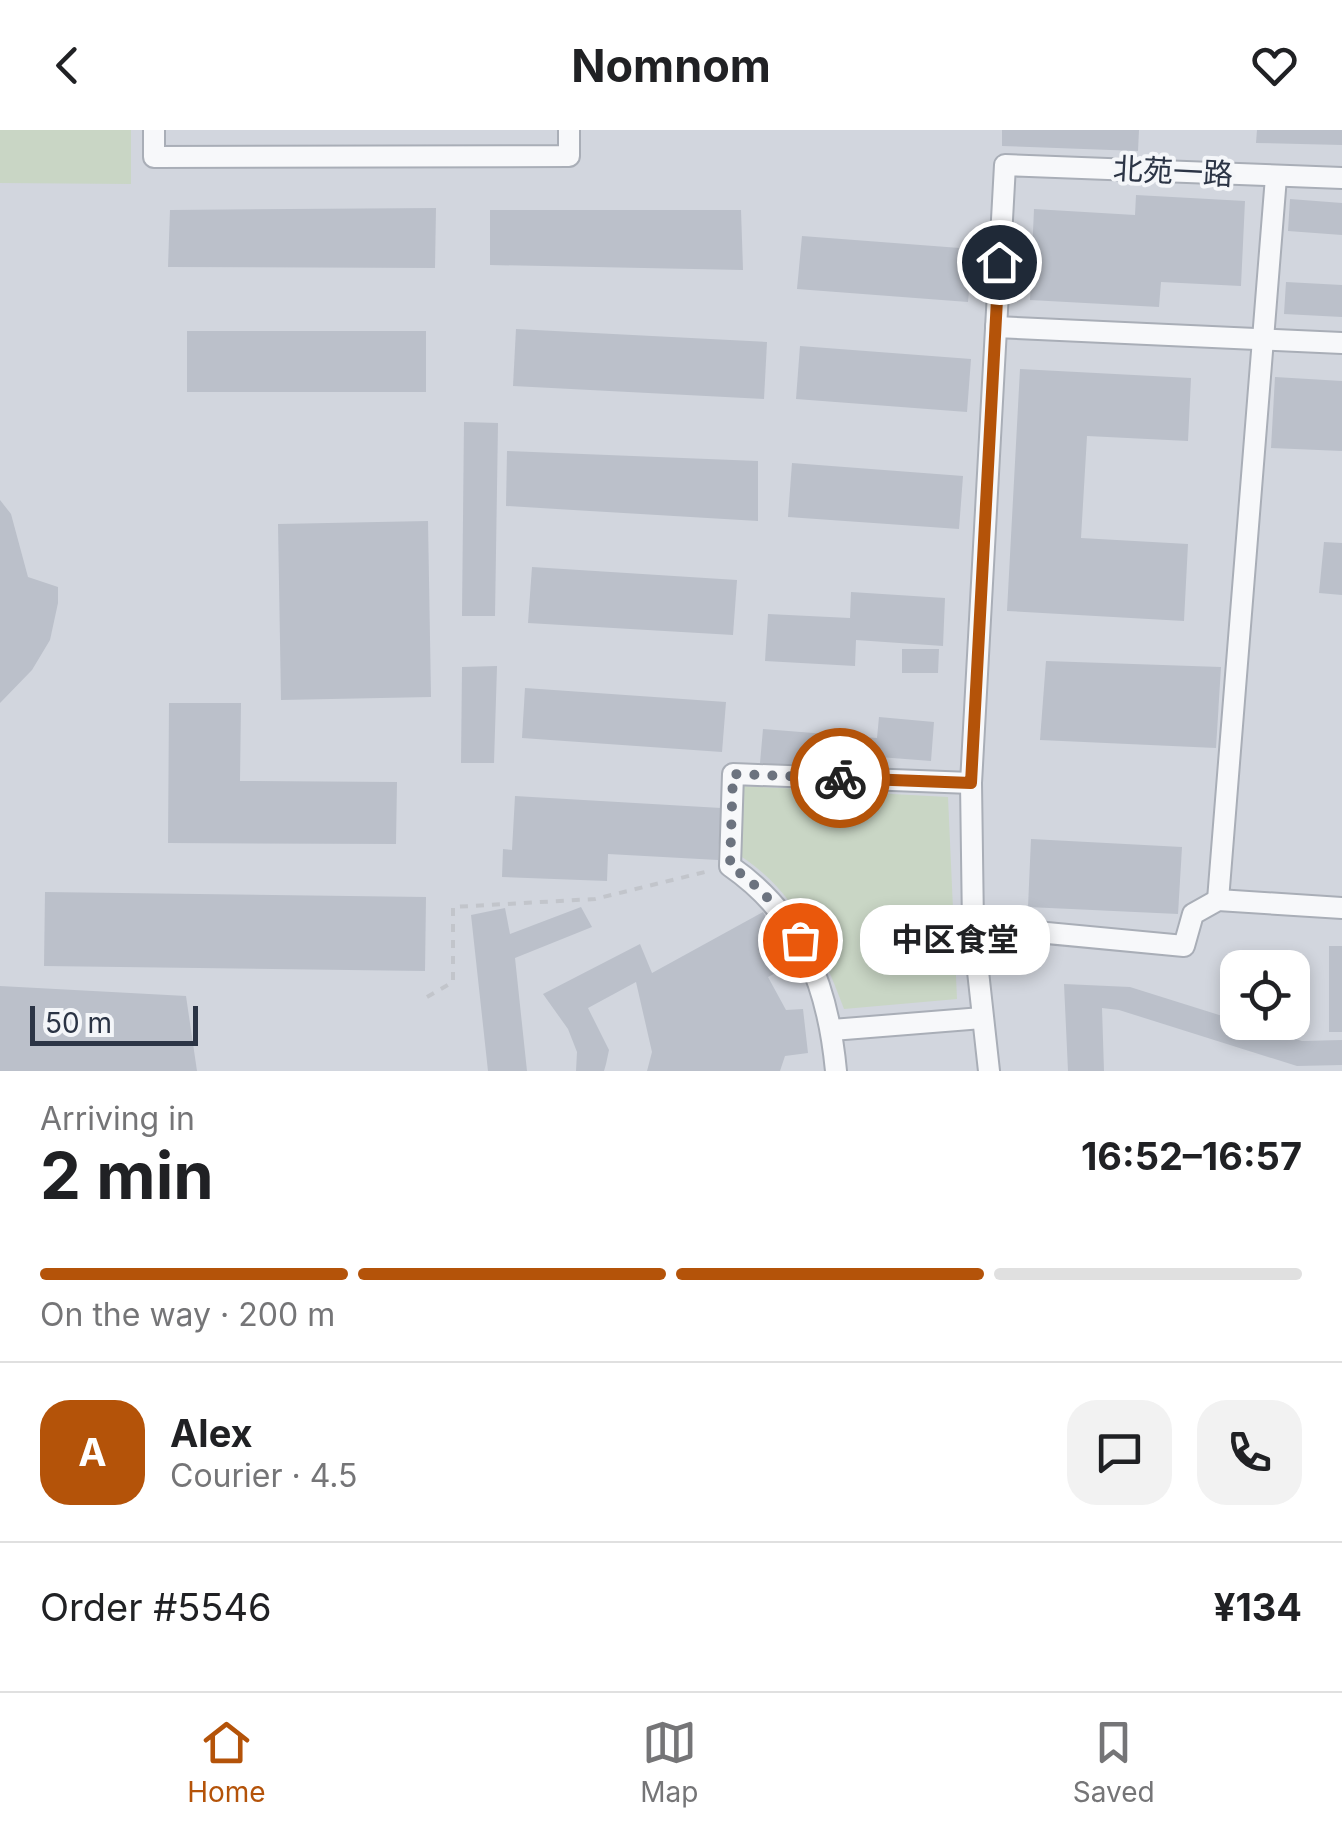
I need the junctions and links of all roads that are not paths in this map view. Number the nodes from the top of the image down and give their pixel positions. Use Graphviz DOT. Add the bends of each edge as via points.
graph roads {
  1 [pos="154,130"];
  2 [pos="570,130"];
  3 [pos="1276,177"];
  4 [pos="1342,178"];
  5 [pos="996,327"];
  6 [pos="1263,338"];
  7 [pos="1342,343"];
  8 [pos="971,783"];
  9 [pos="1218,900"];
  10 [pos="1342,908"];
  11 [pos="972,926"];
  12 [pos="982,1018"];
  13 [pos="832,1030"];
  14 [pos="836,1071"];
  15 [pos="989,1071"];
  1 -- 2 [label="street" via="154,157 570,156"];
  3 -- 4 [label="street, 北苑一路"];
  3 -- 5 [label="street, 北苑一路" via="1004,164"];
  3 -- 6 [label="street"];
  5 -- 6 [label="street"];
  5 -- 8 [label="street"];
  6 -- 7 [label="street"];
  6 -- 9 [label="street"];
  8 -- 11 [label="street"];
  8 -- 13 [label="street" via="733,774 730,866 777,906 800,940"];
  9 -- 10 [label="street"];
  9 -- 11 [label="street" via="1193,914 1184,946"];
  11 -- 12 [label="street"];
  12 -- 13 [label="street"];
  12 -- 15 [label="street"];
  13 -- 14 [label="street"];
}
